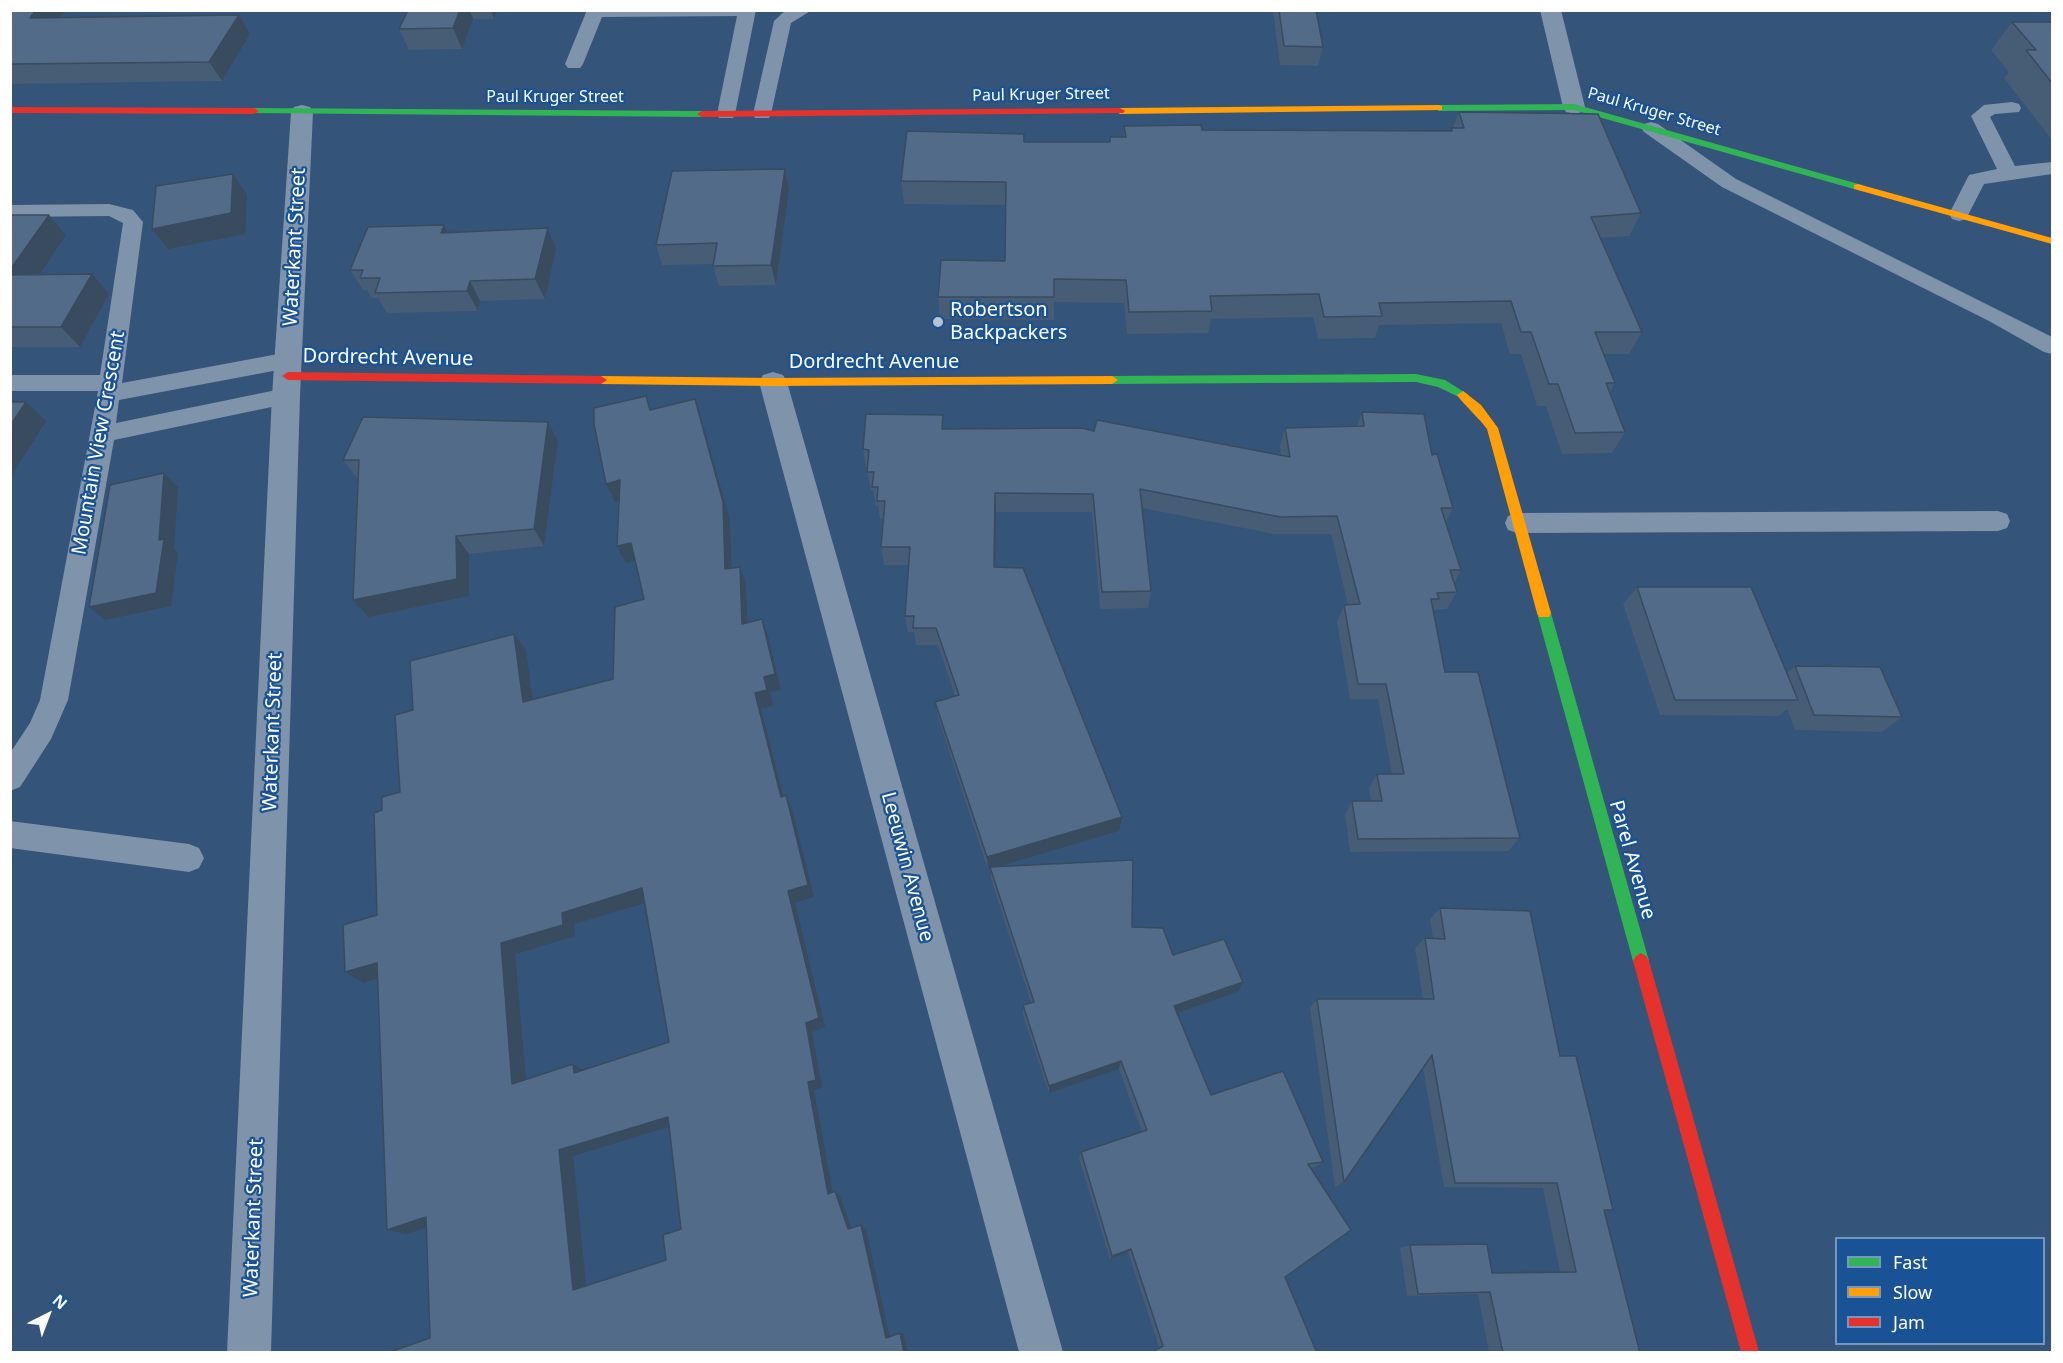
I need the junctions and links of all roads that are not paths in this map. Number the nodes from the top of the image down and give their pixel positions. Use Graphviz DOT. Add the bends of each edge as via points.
graph roads {
  1 [pos="804,10"];
  2 [pos="1550,10"];
  3 [pos="747,11"];
  4 [pos="574,64"];
  5 [pos="1574,107"];
  6 [pos="2012,108"];
  7 [pos="10,110"];
  8 [pos="302,112"];
  9 [pos="726,114"];
  10 [pos="762,114"];
  11 [pos="1651,128"];
  12 [pos="2052,168"];
  13 [pos="2008,174"];
  14 [pos="10,211"];
  15 [pos="1959,214"];
  16 [pos="2052,241"];
  17 [pos="2052,346"];
  18 [pos="288,377"];
  19 [pos="773,382"];
  20 [pos="10,383"];
  21 [pos="110,388"];
  22 [pos="1457,390"];
  23 [pos="103,434"];
  24 [pos="1998,521"];
  25 [pos="1517,523"];
  26 [pos="10,778"];
  27 [pos="10,834"];
  28 [pos="189,858"];
  29 [pos="249,1353"];
  30 [pos="1041,1353"];
  31 [pos="1750,1353"];
  1 -- 10 [label="lane" via="783,21"];
  2 -- 5 [label="street"];
  3 -- 4 [label="lane" via="595,12"];
  3 -- 9 [label="lane"];
  5 -- 10 [label="street, Paul Kruger Street"];
  5 -- 11 [label="street, Paul Kruger Street"];
  6 -- 13 [label="lane" via="1993,108 1980,116"];
  7 -- 8 [label="street, Paul Kruger Street"];
  8 -- 9 [label="street, Paul Kruger Street"];
  8 -- 18 [label="street, Waterkant Street"];
  9 -- 10 [label="street, Paul Kruger Street"];
  11 -- 15 [label="street, Paul Kruger Street"];
  11 -- 17 [label="lane" via="1729,183"];
  12 -- 13 [label="lane"];
  13 -- 15 [label="lane" via="1976,179"];
  14 -- 21 [label="lane, Mountain View Crescent" via="109,210 130,217 132,228"];
  15 -- 16 [label="street, Paul Kruger Street"];
  18 -- 19 [label="street, Dordrecht Avenue"];
  18 -- 21 [label="lane"];
  18 -- 23 [label="lane"];
  18 -- 29 [label="street, Waterkant Street"];
  19 -- 22 [label="street, Dordrecht Avenue" via="1416,378 1437,380"];
  19 -- 30 [label="street, Leeuwin Avenue"];
  20 -- 21 [label="lane"];
  21 -- 23 [label="lane, Mountain View Crescent"];
  22 -- 25 [label="street, Parel Avenue" via="1480,409 1492,428"];
  23 -- 26 [label="lane, Mountain View Crescent" via="54,700 41,730"];
  24 -- 25 [label="lane"];
  25 -- 31 [label="street, Parel Avenue"];
  27 -- 28 [label="lane"];
}
